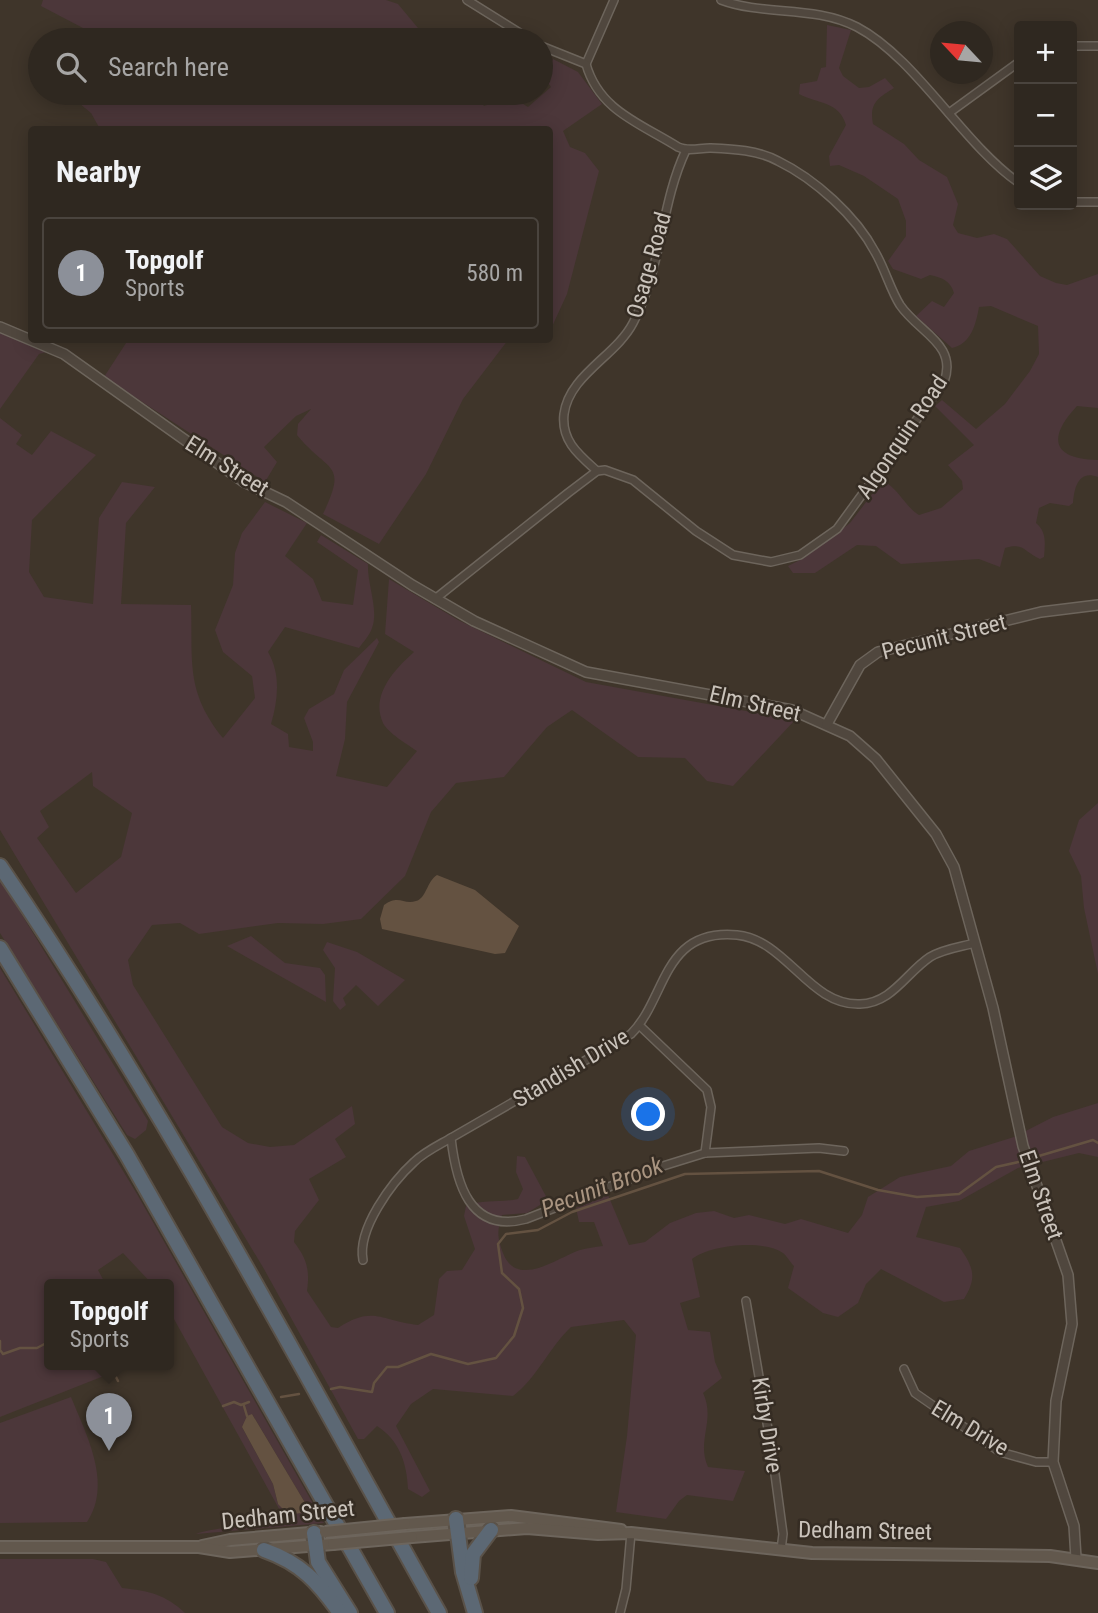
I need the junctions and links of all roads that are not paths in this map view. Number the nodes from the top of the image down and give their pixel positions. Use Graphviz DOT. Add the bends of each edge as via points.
graph roads {
  1 [pos="467,0"];
  2 [pos="614,0"];
  3 [pos="721,0"];
  4 [pos="512,28"];
  5 [pos="1077,46"];
  6 [pos="1098,46"];
  7 [pos="553,51"];
  8 [pos="586,64"];
  9 [pos="1014,66"];
  10 [pos="949,113"];
  11 [pos="687,150"];
  12 [pos="1014,178"];
  13 [pos="1077,202"];
  14 [pos="1098,202"];
  15 [pos="0,327"];
  16 [pos="28,339"];
  17 [pos="38,343"];
  18 [pos="597,471"];
  19 [pos="435,599"];
  20 [pos="1098,605"];
  21 [pos="827,724"];
  22 [pos="0,866"];
  23 [pos="975,943"];
  24 [pos="0,948"];
  25 [pos="639,1025"];
  26 [pos="451,1138"];
  27 [pos="844,1151"];
  28 [pos="705,1153"];
  29 [pos="363,1260"];
  30 [pos="746,1301"];
  31 [pos="904,1369"];
  32 [pos="1053,1462"];
  33 [pos="457,1526"];
  34 [pos="491,1530"];
  35 [pos="631,1533"];
  36 [pos="318,1537"];
  37 [pos="0,1547"];
  38 [pos="199,1547"];
  39 [pos="264,1550"];
  40 [pos="781,1550"];
  41 [pos="1076,1558"];
  42 [pos="1098,1563"];
  43 [pos="340,1613"];
  44 [pos="350,1613"];
  45 [pos="387,1613"];
  46 [pos="439,1613"];
  47 [pos="475,1613"];
  48 [pos="481,1613"];
  49 [pos="620,1613"];
  1 -- 4 [label="street"];
  2 -- 8 [label="street"];
  3 -- 10 [label="street" via="836,18 855,26 884,47"];
  5 -- 6 [label="street"];
  7 -- 8 [label="street"];
  8 -- 11 [label="street, Algonquin Road" via="594,84 618,113"];
  9 -- 10 [label="street"];
  10 -- 12 [label="street"];
  11 -- 18 [label="street, Osage Road" via="675,174 639,310 626,336 581,380 567,401 563,425 567,437 575,452"];
  11 -- 18 [label="street, Algonquin Road" via="730,149 763,155 813,184 864,235 899,303 943,346 947,372 837,529 790,560 759,562 733,555 632,480 614,471"];
  13 -- 14 [label="street"];
  15 -- 16 [label="street, Elm Street"];
  17 -- 19 [label="street, Elm Street" via="64,354 244,482 286,502"];
  18 -- 19 [label="street"];
  19 -- 21 [label="street, Elm Street" via="575,669 750,700"];
  20 -- 21 [label="street, Pecunit Street" via="1041,612 878,652 860,665"];
  21 -- 23 [label="street, Elm Street" via="870,752 936,834 960,883"];
  22 -- 46 [label="highway" via="161,1121"];
  23 -- 25 [label="street, Standish Drive" via="933,955 886,997 858,1004 822,991 757,940 735,935 712,937 675,959"];
  23 -- 32 [label="street, Elm Street" via="1023,1146 1070,1287 1072,1324 1056,1401"];
  24 -- 45 [label="highway" via="127,1155"];
  25 -- 26 [label="street, Standish Drive" via="624,1039"];
  25 -- 28 [label="street" via="707,1090 711,1117"];
  26 -- 28 [label="street" via="463,1194 488,1218 504,1223"];
  26 -- 29 [label="street, Standish Drive" via="413,1162 388,1194 364,1233"];
  27 -- 28 [label="street"];
  30 -- 40 [label="street, Kirby Drive" via="772,1452"];
  31 -- 32 [label="street, Elm Drive" via="915,1393 1000,1452"];
  32 -- 41 [label="street, Elm Street" via="1073,1526"];
  33 -- 34 [label="main road, Dedham Street"];
  33 -- 35 [label="main road, Dedham Street" via="526,1517 604,1525"];
  33 -- 36 [label="main road, Dedham Street, bridge" via="405,1524"];
  33 -- 36 [label="main road, Dedham Street, bridge" via="412,1537 333,1545"];
  33 -- 47 [label="highway"];
  34 -- 35 [label="main road, Dedham Street"];
  34 -- 48 [label="highway" via="476,1548 471,1565"];
  35 -- 40 [label="main road, Dedham Street"];
  35 -- 49 [label="street"];
  36 -- 38 [label="main road, Dedham Street" via="230,1540"];
  36 -- 39 [label="main road, Dedham Street"];
  36 -- 44 [label="highway" via="320,1565"];
  37 -- 38 [label="main road, Dedham Street"];
  38 -- 39 [label="main road, Dedham Street" via="225,1552"];
  39 -- 43 [label="highway" via="307,1572"];
  40 -- 41 [label="main road, Dedham Street"];
  41 -- 42 [label="main road, Dedham Street"];
}
